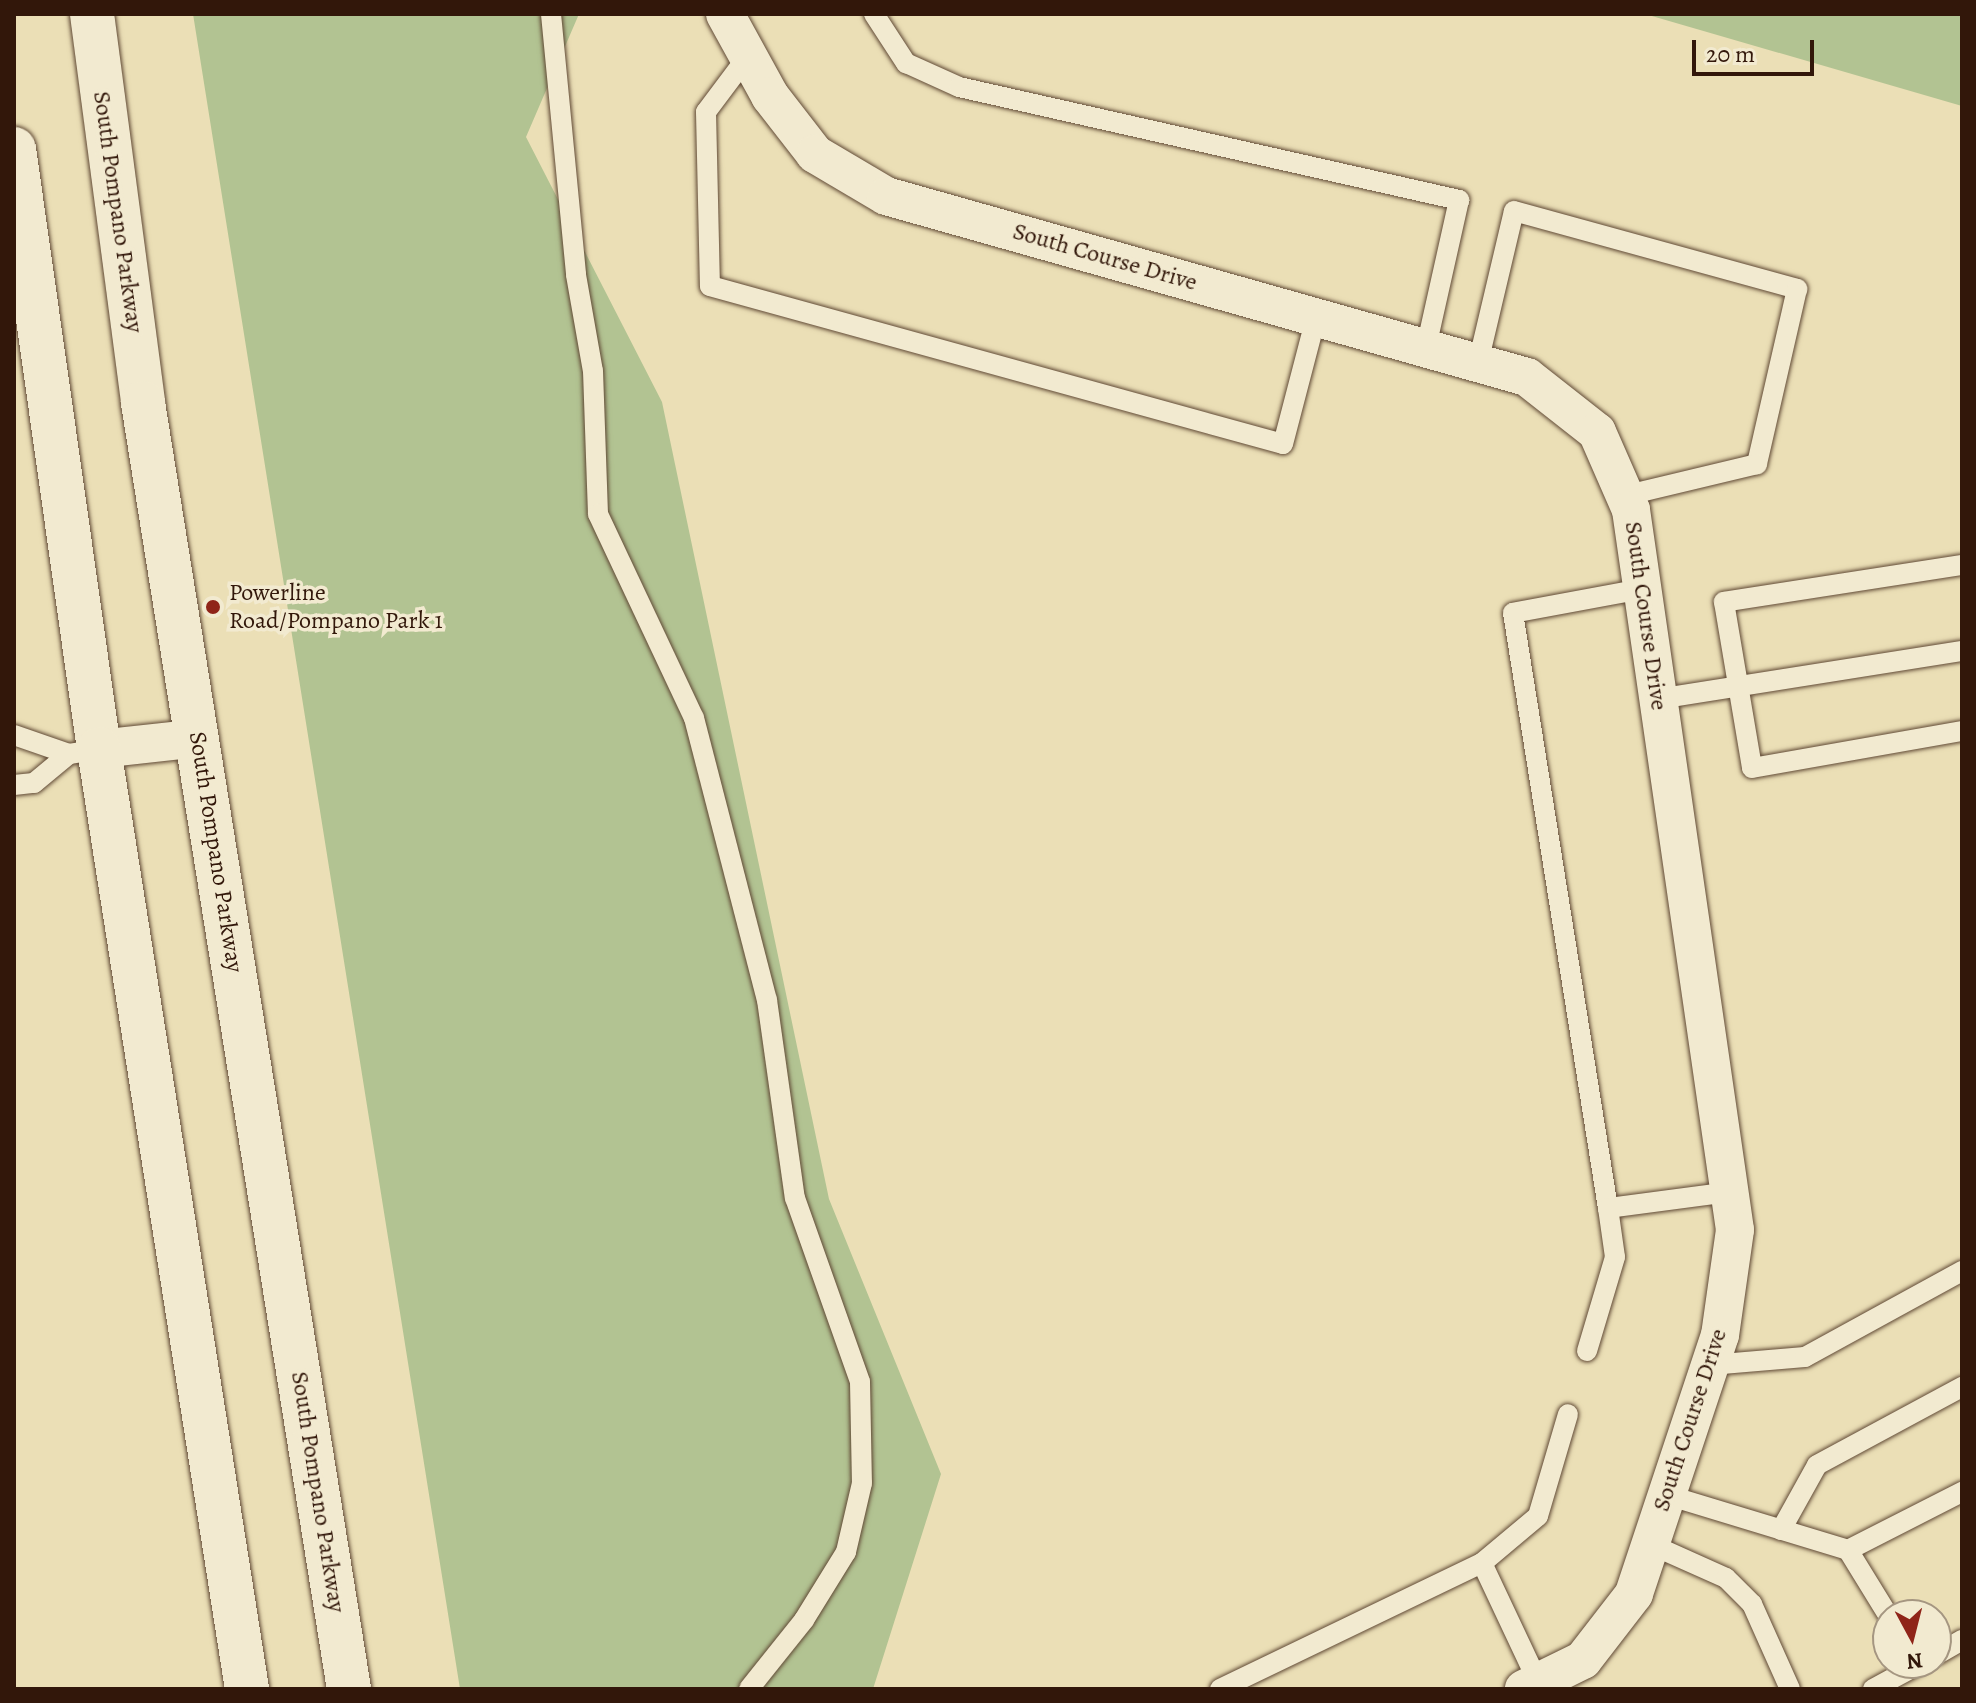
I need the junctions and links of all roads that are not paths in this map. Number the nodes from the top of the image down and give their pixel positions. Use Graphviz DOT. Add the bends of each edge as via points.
graph roads {
  1 [pos="92,14"];
  2 [pos="551,14"];
  3 [pos="725,14"];
  4 [pos="874,14"];
  5 [pos="748,56"];
  6 [pos="15,159"];
  7 [pos="1316,317"];
  8 [pos="1426,348"];
  9 [pos="1478,363"];
  10 [pos="1624,496"];
  11 [pos="1962,565"];
  12 [pos="1642,589"];
  13 [pos="1962,651"];
  14 [pos="1737,686"];
  15 [pos="1658,699"];
  16 [pos="1962,731"];
  17 [pos="14,735"];
  18 [pos="198,738"];
  19 [pos="84,751"];
  20 [pos="14,785"];
  21 [pos="1730,1192"];
  22 [pos="1608,1208"];
  23 [pos="1962,1271"];
  24 [pos="1587,1351"];
  25 [pos="1710,1365"];
  26 [pos="1962,1387"];
  27 [pos="1568,1414"];
  28 [pos="1962,1492"];
  29 [pos="1667,1495"];
  30 [pos="1781,1530"];
  31 [pos="1650,1544"];
  32 [pos="1848,1550"];
  33 [pos="1482,1563"];
  34 [pos="1878,1599"];
  35 [pos="1891,1679"];
  36 [pos="1531,1686"];
  37 [pos="247,1689"];
  38 [pos="349,1689"];
  39 [pos="749,1689"];
  40 [pos="1220,1689"];
  41 [pos="1790,1689"];
  42 [pos="1873,1689"];
  1 -- 18 [label="main road, South Pompano Parkway" via="143,403"];
  2 -- 39 [label="lane" via="576,275 593,371 598,514 694,718 767,1000 795,1198 860,1382 862,1483 846,1552 804,1620"];
  3 -- 5 [label="street, South Course Drive"];
  4 -- 8 [label="lane" via="906,63 959,87 1459,200"];
  5 -- 7 [label="street, South Course Drive" via="770,96 815,154 886,196"];
  5 -- 7 [label="lane" via="706,112 710,286 1283,444"];
  6 -- 19 [label="main road"];
  7 -- 8 [label="street, South Course Drive"];
  8 -- 9 [label="street, South Course Drive"];
  9 -- 10 [label="street, South Course Drive" via="1527,377 1597,432"];
  9 -- 10 [label="lane" via="1514,211 1797,289 1757,464"];
  10 -- 12 [label="street, South Course Drive"];
  11 -- 14 [label="lane" via="1724,602"];
  12 -- 15 [label="street, South Course Drive"];
  12 -- 22 [label="lane" via="1513,613"];
  13 -- 14 [label="lane"];
  14 -- 15 [label="lane"];
  14 -- 16 [label="lane" via="1752,768"];
  15 -- 21 [label="street, South Course Drive"];
  17 -- 19 [label="lane"];
  18 -- 19 [label="street"];
  18 -- 38 [label="main road, South Pompano Parkway"];
  19 -- 20 [label="lane" via="34,783"];
  19 -- 37 [label="main road"];
  21 -- 22 [label="lane"];
  21 -- 25 [label="street, South Course Drive" via="1735,1230 1720,1335"];
  22 -- 24 [label="lane" via="1615,1257"];
  23 -- 25 [label="lane" via="1805,1357"];
  25 -- 29 [label="street, South Course Drive"];
  26 -- 30 [label="lane" via="1817,1465"];
  27 -- 33 [label="lane" via="1538,1516"];
  28 -- 32 [label="lane"];
  29 -- 30 [label="lane"];
  29 -- 31 [label="street, South Course Drive"];
  30 -- 32 [label="lane"];
  31 -- 36 [label="street, South Course Drive" via="1634,1594 1583,1660"];
  31 -- 41 [label="lane" via="1726,1578 1752,1604"];
  32 -- 34 [label="lane"];
  33 -- 36 [label="lane"];
  33 -- 40 [label="lane"];
  35 -- 42 [label="lane"];
}
